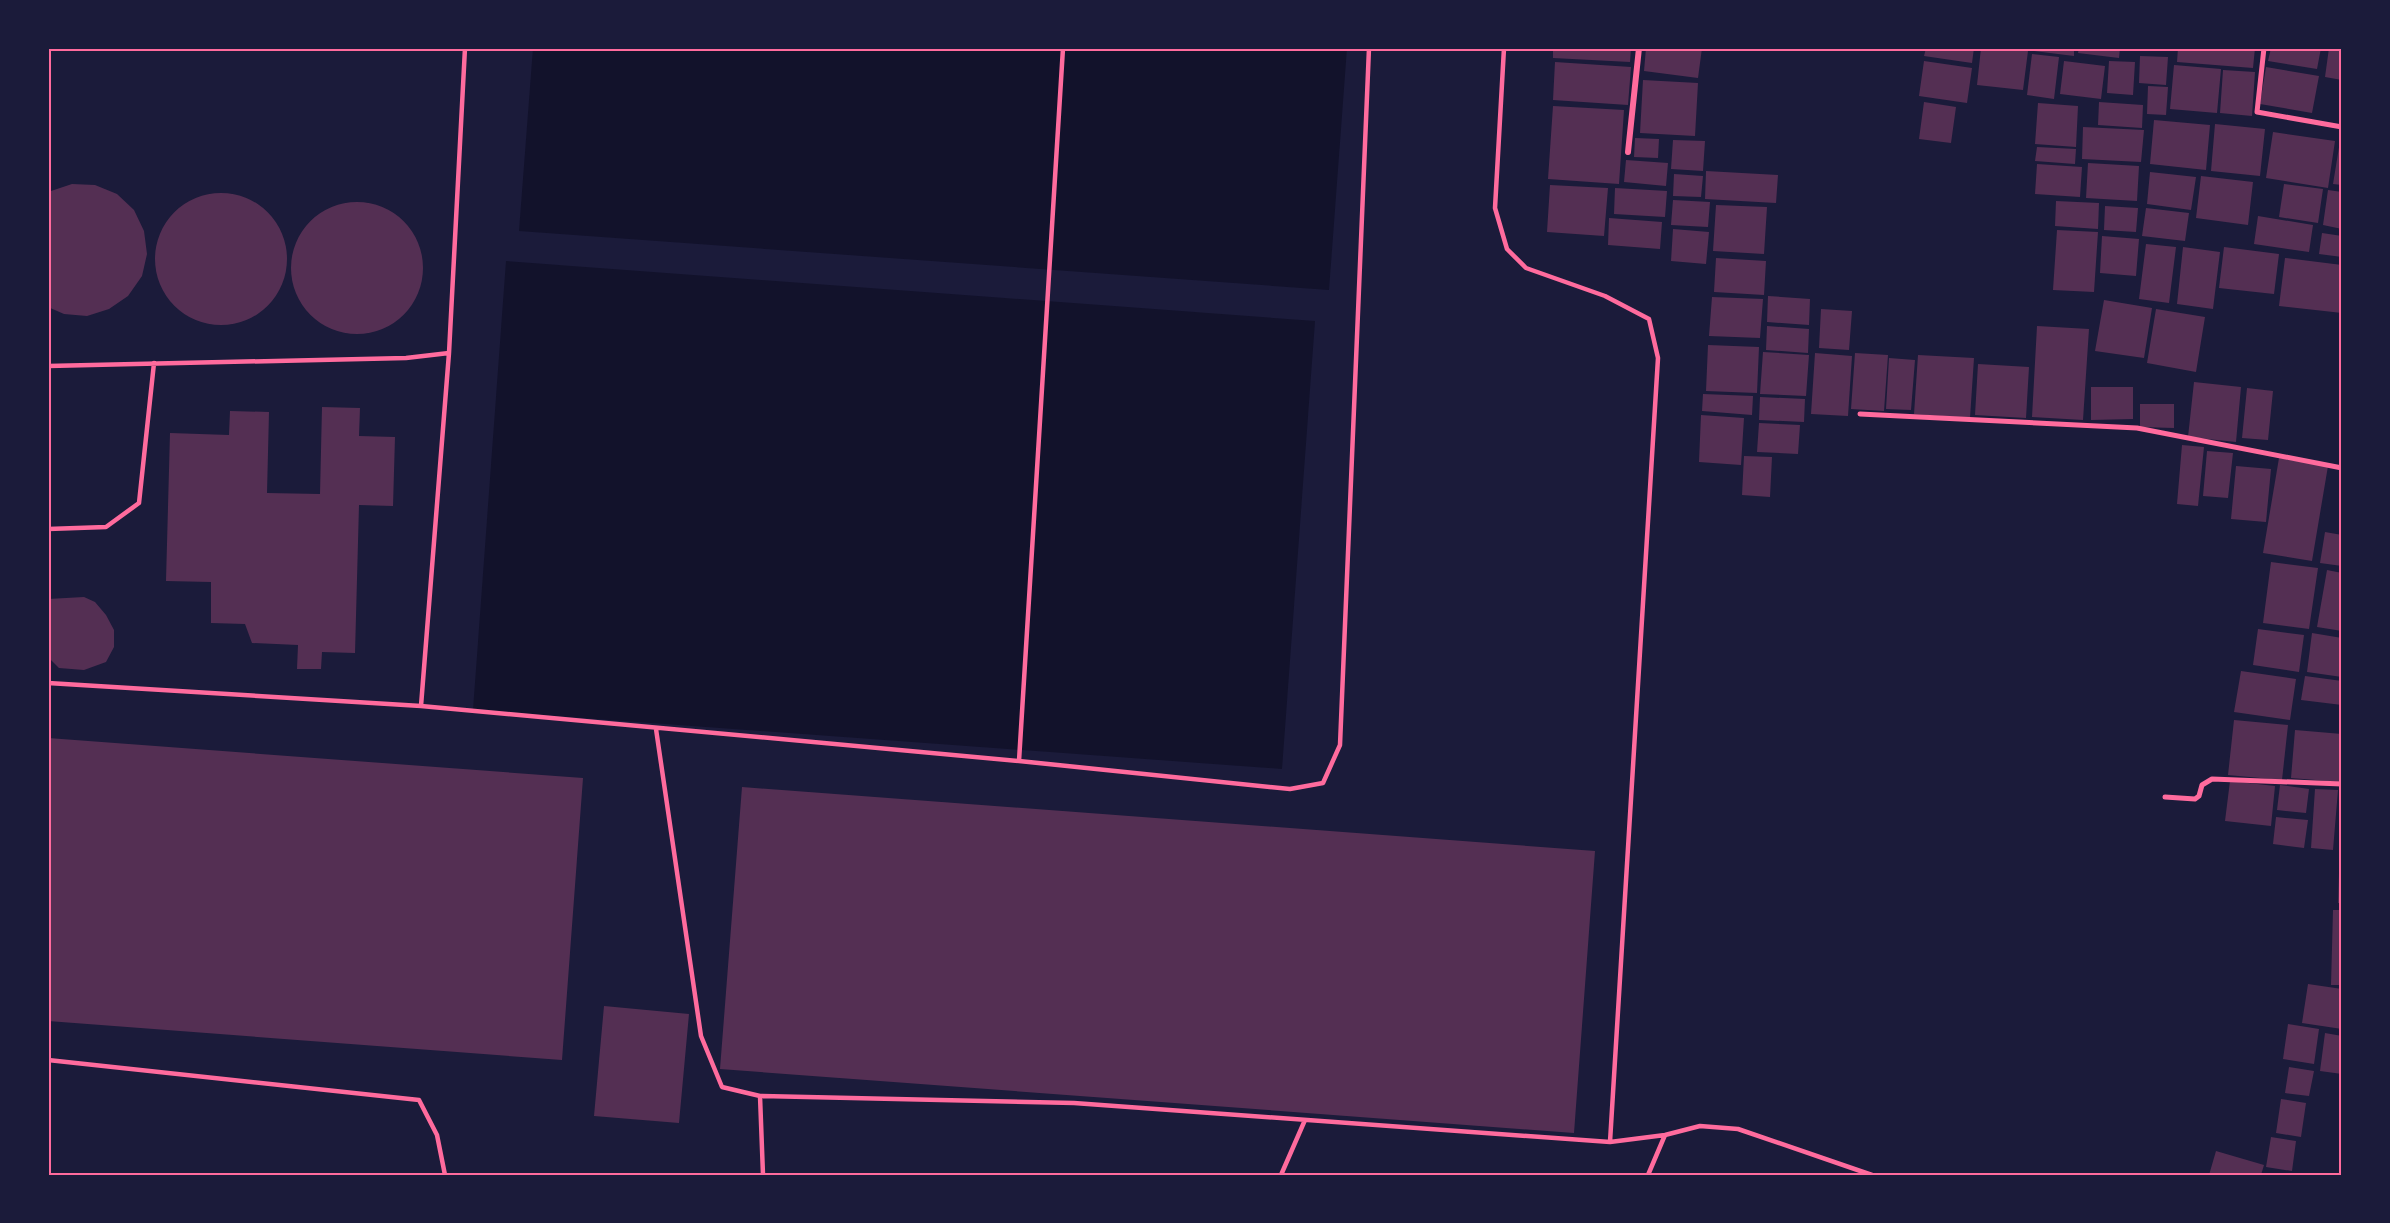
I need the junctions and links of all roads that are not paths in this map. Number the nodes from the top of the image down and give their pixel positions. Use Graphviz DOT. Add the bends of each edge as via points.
graph roads {
  1 [pos="465,48"];
  2 [pos="1063,48"];
  3 [pos="1369,48"];
  4 [pos="1504,48"];
  5 [pos="1639,48"];
  6 [pos="2264,48"];
  7 [pos="2342,127"];
  8 [pos="1628,152"];
  9 [pos="449,353"];
  10 [pos="154,363"];
  11 [pos="48,366"];
  12 [pos="1860,414"];
  13 [pos="2342,468"];
  14 [pos="48,529"];
  15 [pos="48,683"];
  16 [pos="421,706"];
  17 [pos="656,729"];
  18 [pos="1019,761"];
  19 [pos="2342,784"];
  20 [pos="2165,797"];
  21 [pos="48,1060"];
  22 [pos="760,1096"];
  23 [pos="1305,1120"];
  24 [pos="1665,1135"];
  25 [pos="1610,1142"];
  26 [pos="445,1175"];
  27 [pos="763,1175"];
  28 [pos="1281,1175"];
  29 [pos="1648,1175"];
  30 [pos="1872,1175"];
  1 -- 9 [label="lane"];
  2 -- 18 [label="lane"];
  3 -- 18 [label="lane" via="1340,745 1323,783 1290,789"];
  4 -- 25 [label="lane" via="1495,208 1507,249 1526,268 1605,296 1649,319 1659,358"];
  5 -- 8 [label="street"];
  6 -- 7 [label="street" via="2257,112"];
  9 -- 10 [label="lane" via="406,358"];
  9 -- 16 [label="lane"];
  10 -- 11 [label="lane"];
  10 -- 14 [label="lane" via="139,503 106,527"];
  12 -- 13 [label="street" via="2137,428"];
  15 -- 16 [label="lane"];
  16 -- 17 [label="lane"];
  17 -- 18 [label="lane"];
  17 -- 22 [label="lane" via="701,1036 722,1088"];
  19 -- 20 [label="street" via="2212,779 2202,785 2195,799"];
  21 -- 26 [label="lane" via="419,1100 436,1135"];
  22 -- 23 [label="lane" via="1074,1103"];
  22 -- 27 [label="lane"];
  23 -- 25 [label="lane"];
  23 -- 28 [label="lane"];
  24 -- 25 [label="lane"];
  24 -- 29 [label="lane"];
  24 -- 30 [label="lane" via="1700,1126 1738,1129"];
}
